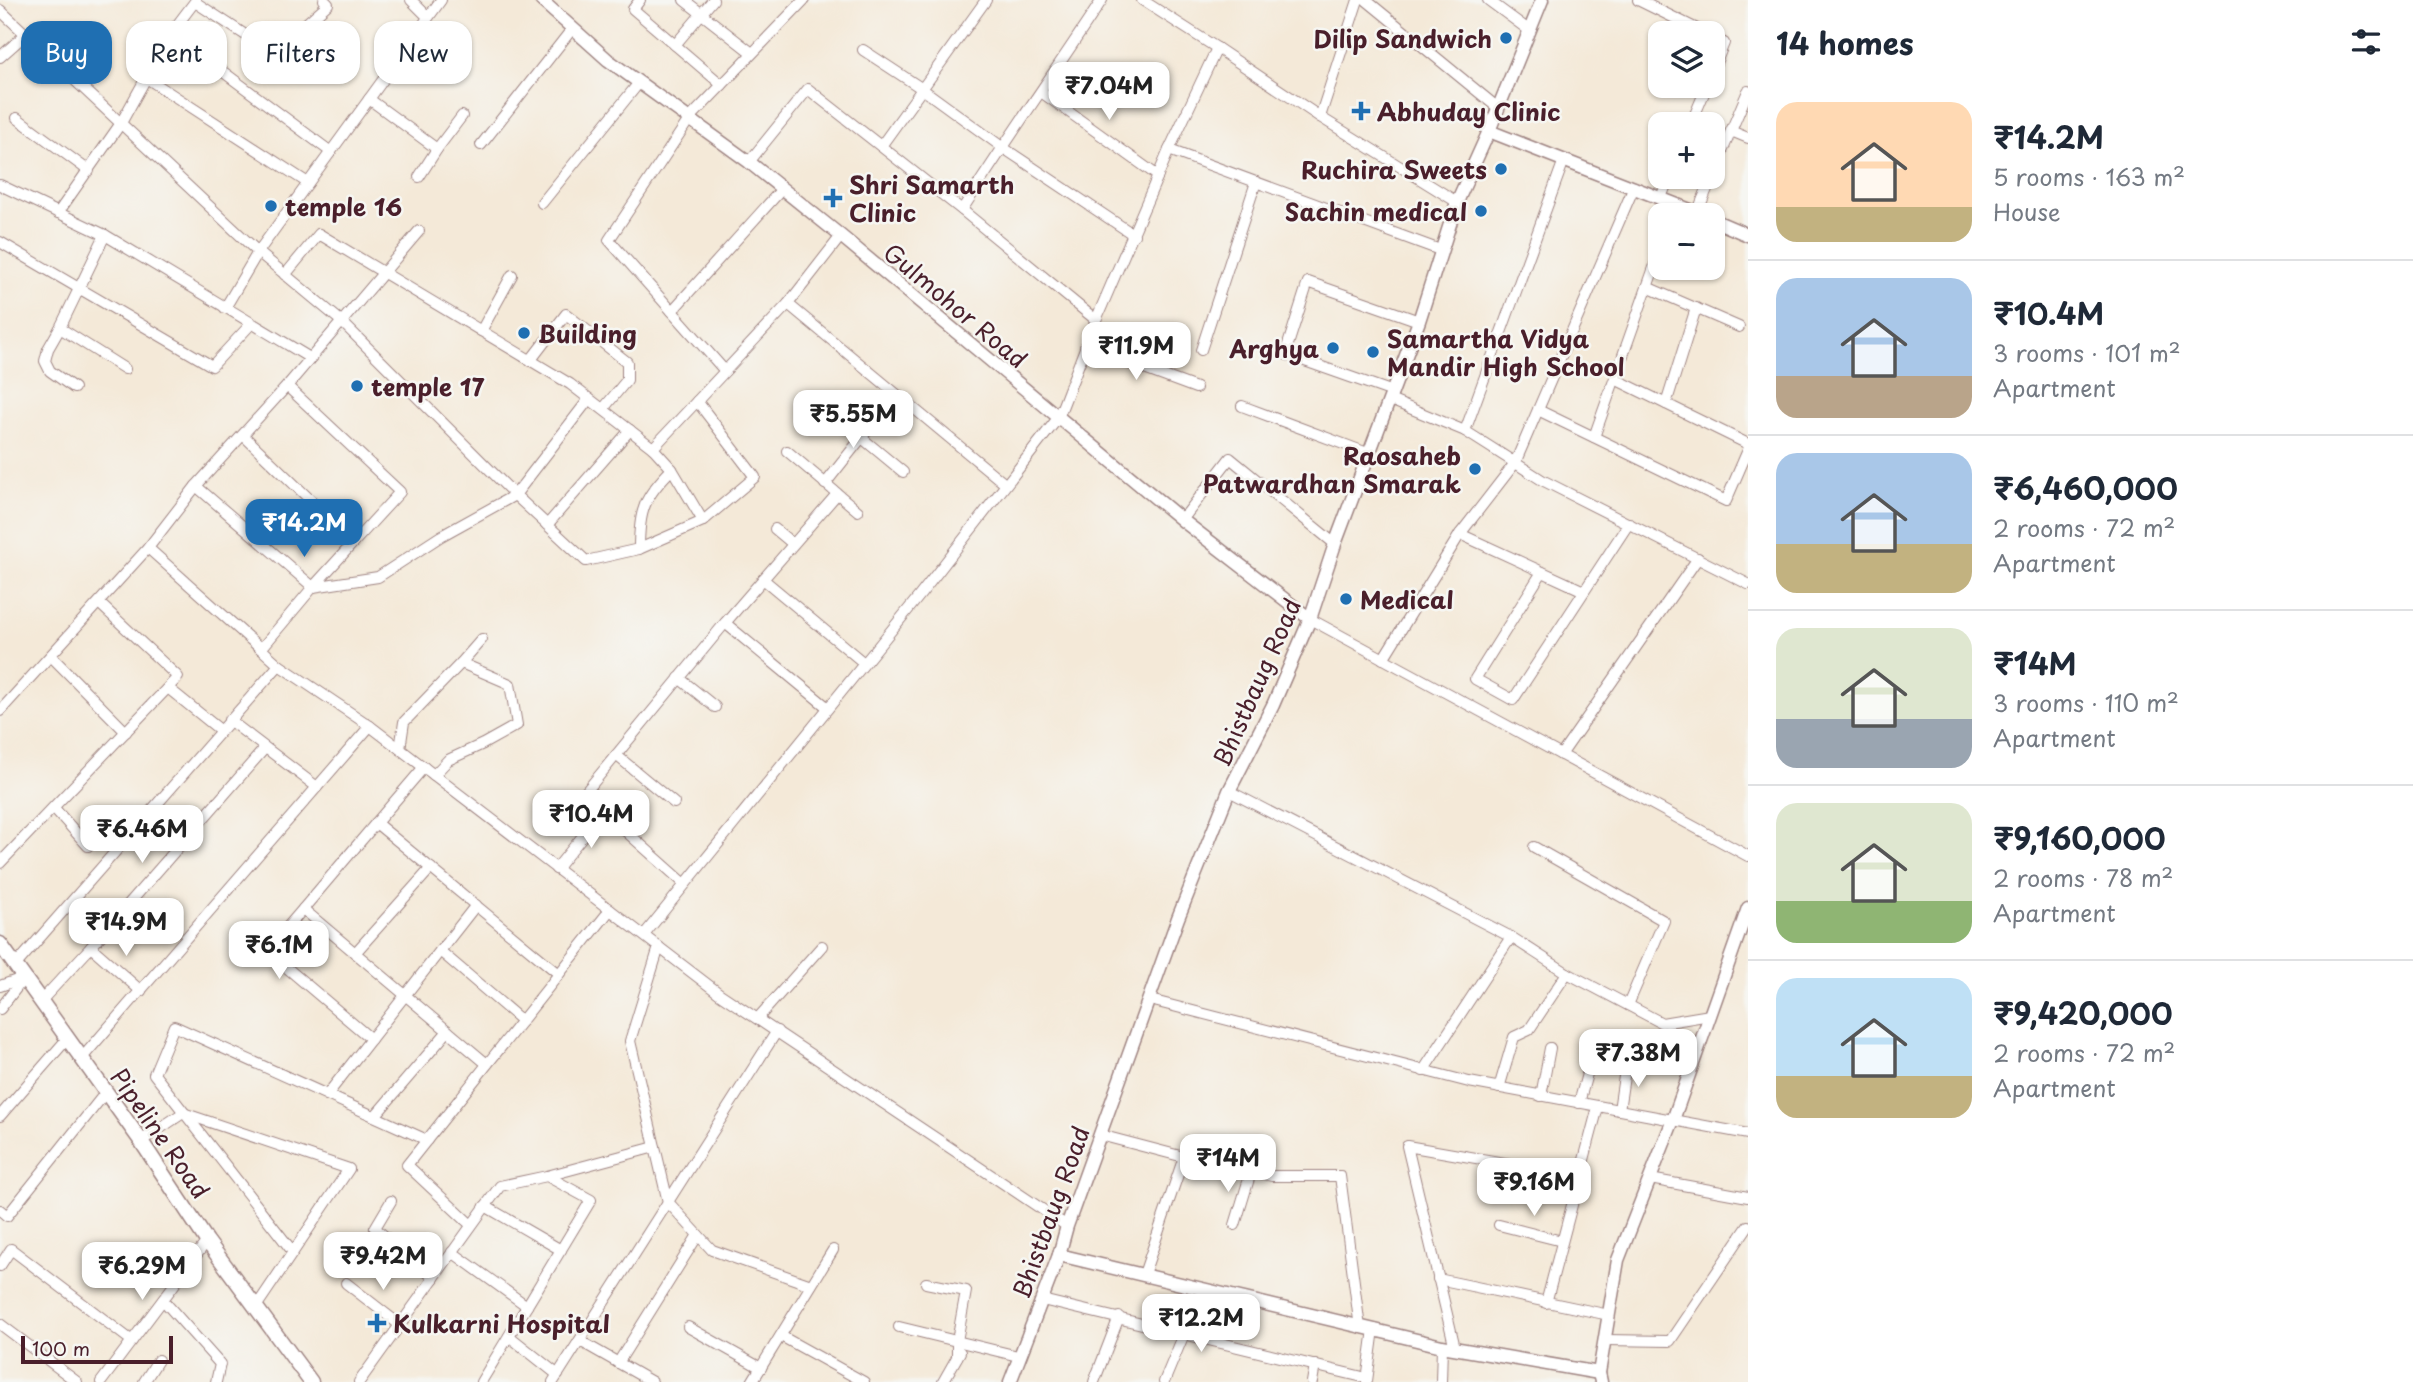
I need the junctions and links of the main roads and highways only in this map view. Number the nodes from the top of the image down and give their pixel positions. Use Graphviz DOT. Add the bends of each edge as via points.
graph roads {
  1 [pos="0,944"];
  2 [pos="311,1382"];
  1 -- 2 [label="main road, Pipeline Road"];
}
